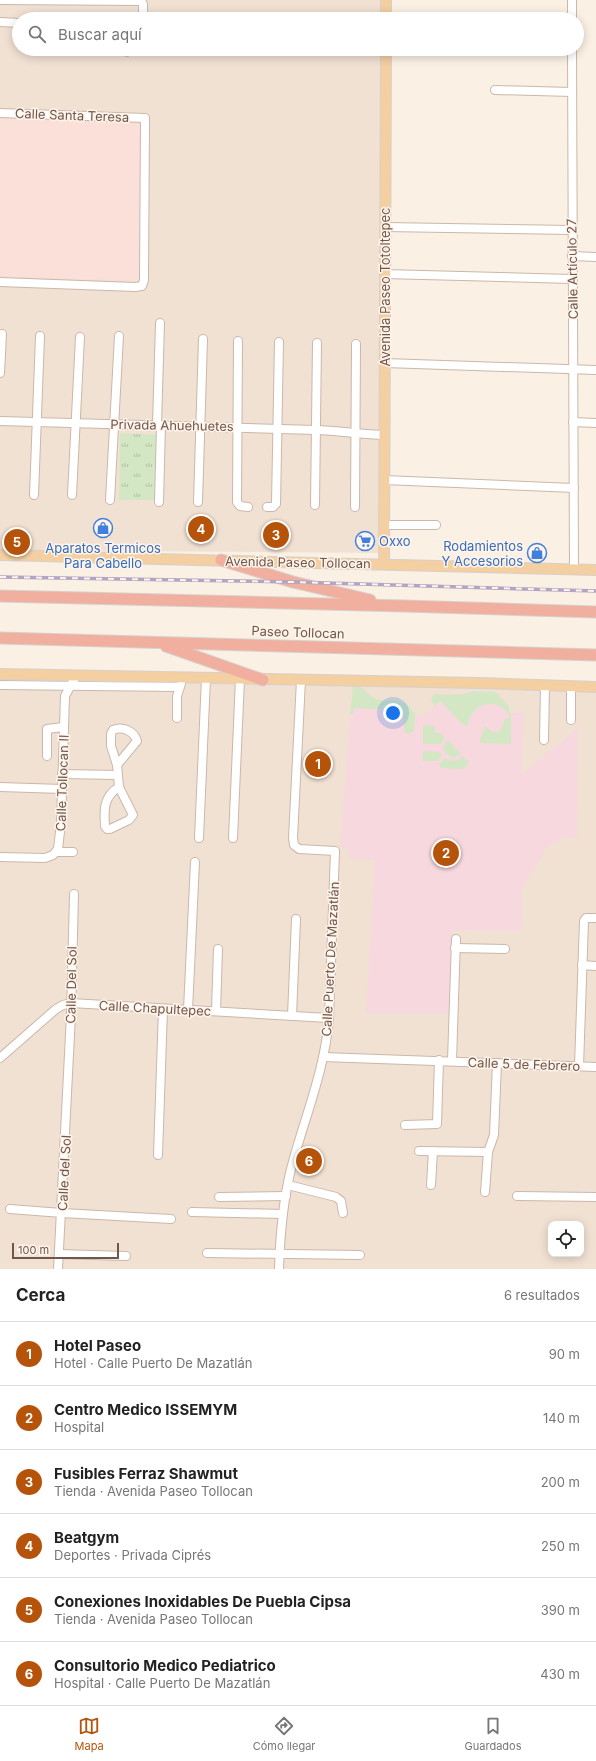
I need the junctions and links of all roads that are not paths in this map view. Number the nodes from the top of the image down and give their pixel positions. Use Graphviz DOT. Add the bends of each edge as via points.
graph roads {
  1 [pos="0,0"];
  2 [pos="386,0"];
  3 [pos="572,0"];
  4 [pos="143,12"];
  5 [pos="386,12"];
  6 [pos="572,12"];
  7 [pos="0,22"];
  8 [pos="12,23"];
  9 [pos="386,56"];
  10 [pos="572,56"];
  11 [pos="495,90"];
  12 [pos="572,92"];
  13 [pos="0,113"];
  14 [pos="385,227"];
  15 [pos="572,230"];
  16 [pos="572,256"];
  17 [pos="596,257"];
  18 [pos="384,274"];
  19 [pos="572,279"];
  20 [pos="0,282"];
  21 [pos="160,323"];
  22 [pos="2,334"];
  23 [pos="40,336"];
  24 [pos="119,336"];
  25 [pos="80,337"];
  26 [pos="203,339"];
  27 [pos="238,341"];
  28 [pos="279,342"];
  29 [pos="317,343"];
  30 [pos="356,344"];
  31 [pos="385,362"];
  32 [pos="573,370"];
  33 [pos="596,370"];
  34 [pos="0,373"];
  35 [pos="0,421"];
  36 [pos="37,422"];
  37 [pos="573,422"];
  38 [pos="75,423"];
  39 [pos="596,423"];
  40 [pos="114,424"];
  41 [pos="159,425"];
  42 [pos="200,426"];
  43 [pos="238,427"];
  44 [pos="277,428"];
  45 [pos="316,430"];
  46 [pos="355,432"];
  47 [pos="384,432"];
  48 [pos="384,480"];
  49 [pos="574,488"];
  50 [pos="34,495"];
  51 [pos="72,495"];
  52 [pos="110,500"];
  53 [pos="159,502"];
  54 [pos="198,502"];
  55 [pos="314,505"];
  56 [pos="248,507"];
  57 [pos="355,507"];
  58 [pos="267,508"];
  59 [pos="385,525"];
  60 [pos="436,525"];
  61 [pos="0,555"];
  62 [pos="221,560"];
  63 [pos="384,564"];
  64 [pos="574,570"];
  65 [pos="596,570"];
  66 [pos="0,596"];
  67 [pos="404,606"];
  68 [pos="596,612"];
  69 [pos="0,638"];
  70 [pos="152,642"];
  71 [pos="596,654"];
  72 [pos="0,674"];
  73 [pos="54,675"];
  74 [pos="76,676"];
  75 [pos="206,678"];
  76 [pos="240,679"];
  77 [pos="264,680"];
  78 [pos="301,680"];
  79 [pos="181,683"];
  80 [pos="0,685"];
  81 [pos="72,685"];
  82 [pos="545,685"];
  83 [pos="60,686"];
  84 [pos="571,686"];
  85 [pos="596,687"];
  86 [pos="65,696"];
  87 [pos="177,718"];
  88 [pos="571,720"];
  89 [pos="64,727"];
  90 [pos="544,740"];
  91 [pos="47,756"];
  92 [pos="117,765"];
  93 [pos="62,774"];
  94 [pos="117,775"];
  95 [pos="0,786"];
  96 [pos="119,787"];
  97 [pos="62,789"];
  98 [pos="199,838"];
  99 [pos="233,838"];
  100 [pos="56,852"];
  101 [pos="73,852"];
  102 [pos="0,856"];
  103 [pos="195,862"];
  104 [pos="74,894"];
  105 [pos="596,918"];
  106 [pos="296,919"];
  107 [pos="456,939"];
  108 [pos="455,948"];
  109 [pos="218,949"];
  110 [pos="505,949"];
  111 [pos="582,965"];
  112 [pos="596,966"];
  113 [pos="71,1003"];
  114 [pos="163,1009"];
  115 [pos="188,1010"];
  116 [pos="216,1011"];
  117 [pos="292,1016"];
  118 [pos="329,1018"];
  119 [pos="323,1057"];
  120 [pos="0,1058"];
  121 [pos="439,1060"];
  122 [pos="452,1061"];
  123 [pos="497,1063"];
  124 [pos="579,1066"];
  125 [pos="596,1067"];
  126 [pos="68,1077"];
  127 [pos="405,1124"];
  128 [pos="419,1151"];
  129 [pos="433,1151"];
  130 [pos="488,1152"];
  131 [pos="158,1155"];
  132 [pos="288,1185"];
  133 [pos="431,1186"];
  134 [pos="485,1192"];
  135 [pos="286,1196"];
  136 [pos="517,1196"];
  137 [pos="220,1197"];
  138 [pos="596,1197"];
  139 [pos="10,1209"];
  140 [pos="192,1212"];
  141 [pos="62,1213"];
  142 [pos="343,1213"];
  143 [pos="283,1214"];
  144 [pos="171,1219"];
  145 [pos="207,1253"];
  146 [pos="59,1254"];
  147 [pos="280,1254"];
  148 [pos="360,1255"];
  149 [pos="126,1256"];
  150 [pos="58,1269"];
  151 [pos="280,1269"];
  1 -- 4 [label="street" via="143,2"];
  2 -- 5 [label="main road"];
  3 -- 6 [label="street"];
  7 -- 8 [label="street"];
  9 -- 14 [label="main road, Avenida Paseo Totoltepec"];
  10 -- 12 [label="street, Calle Artículo 27"];
  11 -- 12 [label="street"];
  12 -- 15 [label="street, Calle Artículo 27"];
  13 -- 20 [label="street, Calle Santa Teresa" via="145,118 142,286"];
  14 -- 15 [label="street"];
  14 -- 18 [label="main road, Avenida Paseo Totoltepec"];
  15 -- 16 [label="street, Calle Artículo 27"];
  16 -- 17 [label="street"];
  16 -- 19 [label="street, Calle Artículo 27"];
  18 -- 19 [label="street"];
  18 -- 31 [label="main road, Avenida Paseo Totoltepec"];
  19 -- 32 [label="street, Calle Artículo 27"];
  21 -- 41 [label="street"];
  22 -- 34 [label="street"];
  23 -- 36 [label="street"];
  24 -- 40 [label="street"];
  25 -- 38 [label="street"];
  26 -- 42 [label="street"];
  27 -- 43 [label="street"];
  28 -- 44 [label="street"];
  29 -- 45 [label="street"];
  30 -- 46 [label="street"];
  31 -- 32 [label="street"];
  31 -- 47 [label="main road, Avenida Paseo Totoltepec"];
  32 -- 33 [label="street"];
  32 -- 37 [label="street, Calle Artículo 27"];
  35 -- 36 [label="street, Privada Ahuehuetes"];
  36 -- 38 [label="street, Privada Ahuehuetes"];
  36 -- 50 [label="street"];
  37 -- 39 [label="street"];
  37 -- 49 [label="street, Calle Artículo 27"];
  38 -- 40 [label="street, Privada Ahuehuetes"];
  38 -- 51 [label="street"];
  40 -- 41 [label="street, Privada Ahuehuetes"];
  40 -- 52 [label="street"];
  41 -- 42 [label="street, Privada Ahuehuetes"];
  41 -- 53 [label="street"];
  42 -- 43 [label="street, Privada Ahuehuetes"];
  42 -- 54 [label="street"];
  43 -- 44 [label="street, Privada Ahuehuetes"];
  43 -- 56 [label="street" via="237,502 240,506"];
  44 -- 45 [label="street, Privada Ahuehuetes"];
  44 -- 58 [label="street" via="276,504"];
  45 -- 46 [label="street, Privada Ahuehuetes"];
  45 -- 55 [label="street"];
  46 -- 47 [label="street, Privada Ahuehuetes"];
  46 -- 57 [label="street"];
  47 -- 48 [label="main road, Avenida Paseo Totoltepec"];
  48 -- 49 [label="street"];
  48 -- 59 [label="main road, Avenida Paseo Totoltepec"];
  49 -- 64 [label="street, Calle Artículo 27"];
  59 -- 60 [label="street"];
  59 -- 63 [label="main road, Avenida Paseo Totoltepec"];
  61 -- 62 [label="main road, Avenida Paseo Tollocan"];
  62 -- 63 [label="main road, Avenida Paseo Tollocan"];
  62 -- 67 [label="highway" via="293,582"];
  63 -- 64 [label="main road, Avenida Paseo Tollocan"];
  64 -- 65 [label="main road, Avenida Paseo Tollocan"];
  66 -- 67 [label="highway"];
  67 -- 68 [label="highway"];
  69 -- 70 [label="highway, Paseo Tollocan"];
  70 -- 71 [label="highway, Paseo Tollocan"];
  70 -- 77 [label="highway"];
  72 -- 73 [label="main road"];
  73 -- 74 [label="main road"];
  73 -- 83 [label="street, Calle Tollocan II"];
  74 -- 79 [label="main road"];
  74 -- 81 [label="street"];
  75 -- 76 [label="main road"];
  75 -- 79 [label="main road"];
  75 -- 98 [label="street"];
  76 -- 77 [label="main road"];
  76 -- 99 [label="street"];
  77 -- 78 [label="main road"];
  78 -- 82 [label="main road"];
  78 -- 118 [label="street, Calle Puerto De Mazatlán" via="293,838 294,845 299,849 335,851"];
  79 -- 81 [label="street"];
  79 -- 87 [label="street"];
  80 -- 83 [label="street"];
  81 -- 83 [label="street"];
  81 -- 86 [label="street"];
  82 -- 84 [label="main road"];
  82 -- 90 [label="street"];
  83 -- 86 [label="street, Calle Tollocan II"];
  84 -- 85 [label="main road"];
  84 -- 88 [label="street"];
  86 -- 89 [label="street, Calle Tollocan II"];
  89 -- 91 [label="street" via="49,727 46,730"];
  89 -- 93 [label="street, Calle Tollocan II"];
  92 -- 94 [label="street"];
  93 -- 94 [label="street"];
  93 -- 97 [label="street, Calle Tollocan II"];
  94 -- 96 [label="street"];
  95 -- 97 [label="street"];
  96 -- 96 [label="street" via="109,794 105,804 107,829 132,817 132,810"];
  97 -- 100 [label="street, Calle Tollocan II" via="60,835"];
  100 -- 101 [label="street"];
  100 -- 102 [label="street" via="45,858"];
  103 -- 115 [label="street"];
  104 -- 113 [label="street, Calle Del Sol"];
  105 -- 111 [label="street" via="584,919"];
  106 -- 117 [label="street"];
  107 -- 108 [label="street, Calle 5 de Febrero"];
  108 -- 110 [label="street"];
  108 -- 122 [label="street, Calle 5 de Febrero"];
  109 -- 116 [label="street"];
  111 -- 112 [label="street"];
  111 -- 124 [label="street"];
  113 -- 114 [label="street, Calle Chapultepec"];
  113 -- 120 [label="street, Calle Chapultepec" via="56,1009"];
  113 -- 126 [label="street, Calle Del Sol"];
  114 -- 115 [label="street, Calle Chapultepec"];
  114 -- 131 [label="street"];
  115 -- 116 [label="street, Calle Chapultepec"];
  116 -- 117 [label="street, Calle Chapultepec"];
  117 -- 118 [label="street, Calle Chapultepec"];
  118 -- 119 [label="street, Calle Puerto De Mazatlán"];
  119 -- 121 [label="street, Calle 5 de Febrero"];
  119 -- 132 [label="street, Calle Puerto De Mazatlán"];
  121 -- 122 [label="street, Calle 5 de Febrero"];
  121 -- 127 [label="street" via="437,1124"];
  122 -- 123 [label="street, Calle 5 de Febrero"];
  123 -- 124 [label="street, Calle 5 de Febrero"];
  123 -- 130 [label="street" via="494,1135"];
  124 -- 125 [label="street, Calle 5 de Febrero"];
  126 -- 141 [label="street, Calle del Sol"];
  128 -- 129 [label="street"];
  129 -- 130 [label="street"];
  129 -- 133 [label="street"];
  130 -- 134 [label="street"];
  132 -- 135 [label="street, Calle Puerto De Mazatlán"];
  132 -- 142 [label="street" via="336,1197 341,1201"];
  135 -- 137 [label="street"];
  135 -- 143 [label="street, Calle Puerto De Mazatlán"];
  136 -- 138 [label="street"];
  139 -- 141 [label="street"];
  140 -- 143 [label="street"];
  141 -- 144 [label="street"];
  141 -- 146 [label="street, Calle del Sol"];
  143 -- 147 [label="street, Calle Puerto De Mazatlán"];
  145 -- 147 [label="street"];
  146 -- 149 [label="street"];
  146 -- 150 [label="street, Calle del Sol"];
  147 -- 148 [label="street"];
  147 -- 151 [label="street, Calle Puerto De Mazatlán"];
}
